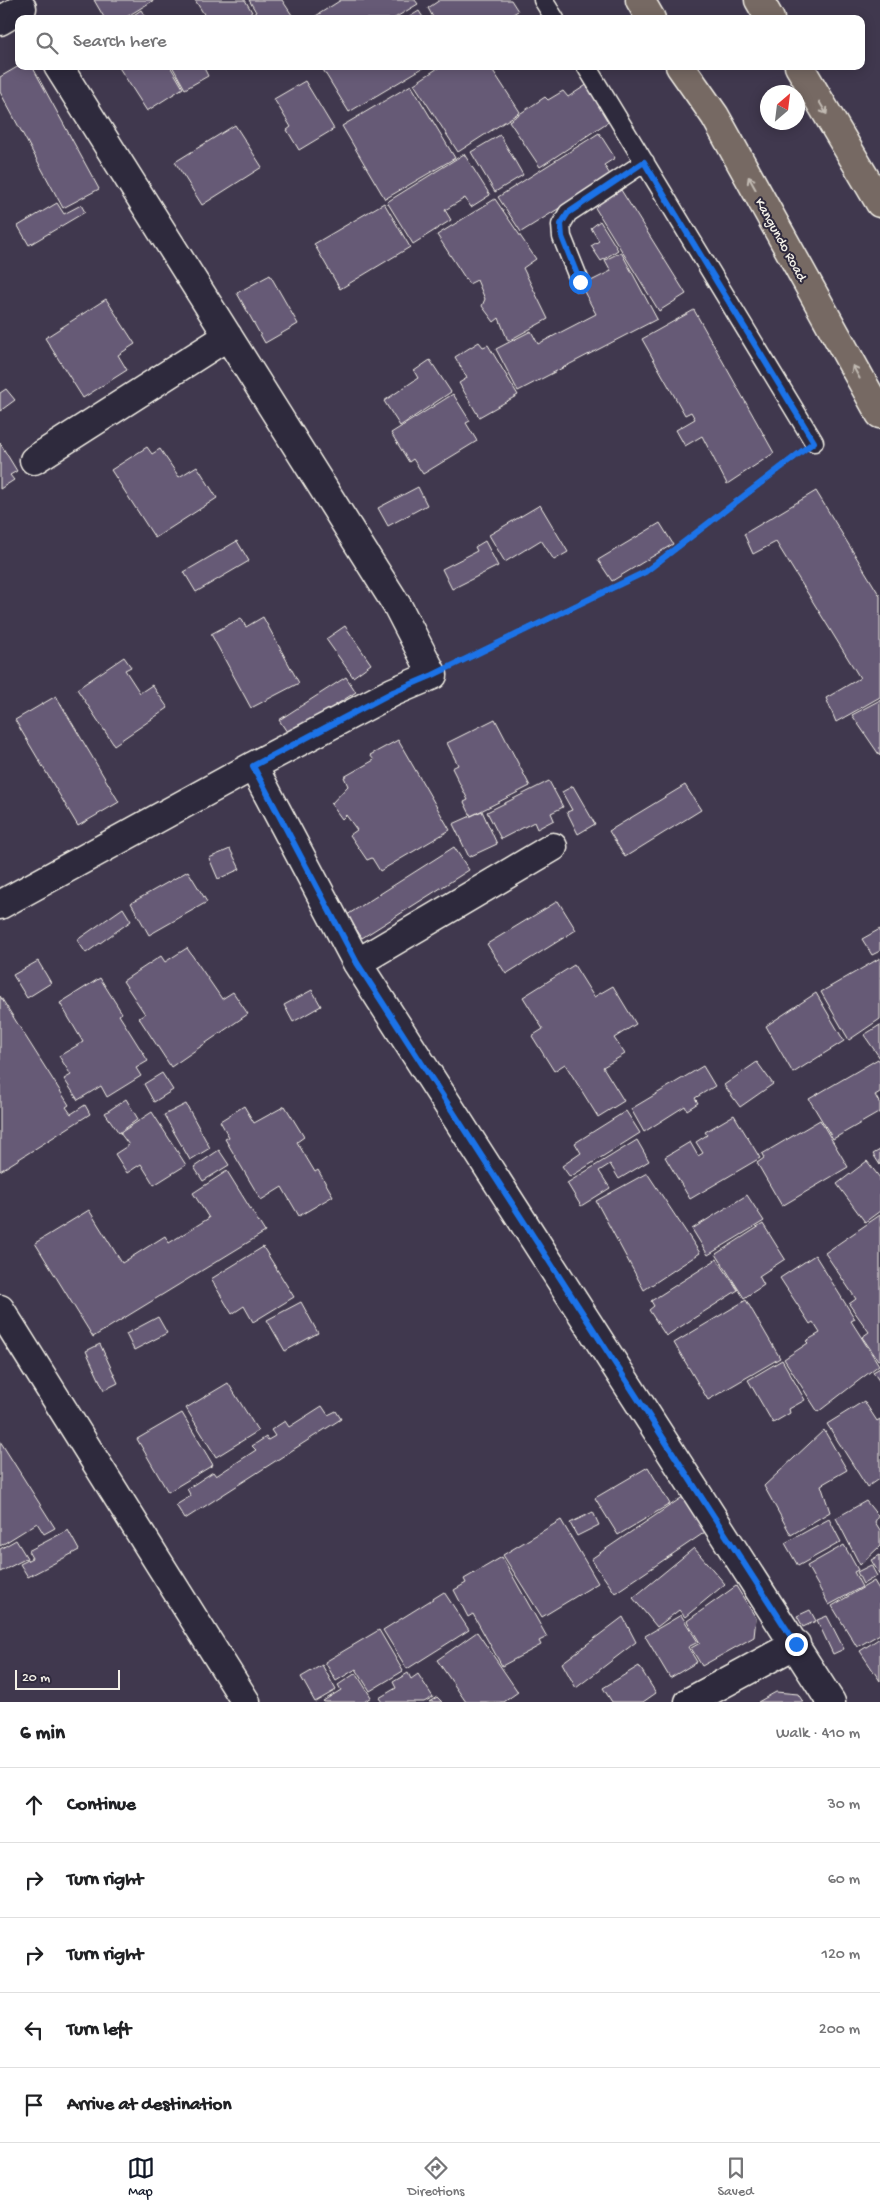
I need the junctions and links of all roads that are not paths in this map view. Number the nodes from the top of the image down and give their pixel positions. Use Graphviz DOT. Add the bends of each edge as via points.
graph roads {
  1 [pos="543,0"];
  2 [pos="640,0"];
  3 [pos="759,0"];
  4 [pos="553,15"];
  5 [pos="649,15"];
  6 [pos="768,15"];
  7 [pos="61,70"];
  8 [pos="588,70"];
  9 [pos="683,70"];
  10 [pos="800,70"];
  11 [pos="644,162"];
  12 [pos="880,204"];
  13 [pos="580,282"];
  14 [pos="228,336"];
  15 [pos="880,414"];
  16 [pos="814,442"];
  17 [pos="34,460"];
  18 [pos="253,766"];
  19 [pos="553,847"];
  20 [pos="0,905"];
  21 [pos="357,963"];
  22 [pos="0,1309"];
  23 [pos="796,1644"];
  24 [pos="246,1702"];
  25 [pos="688,1702"];
  26 [pos="831,1702"];
  1 -- 4 [label="lane"];
  2 -- 5 [label="highway"];
  3 -- 6 [label="highway"];
  7 -- 14 [label="street"];
  8 -- 11 [label="lane"];
  15 -- 9 [label="highway, Kangundo Road, one-way" via="715,116"];
  10 -- 12 [label="highway, one-way"];
  11 -- 13 [label="lane" via="568,213 561,224 562,237"];
  11 -- 16 [label="lane"];
  14 -- 17 [label="street"];
  14 -- 18 [label="street" via="398,607 433,675 393,692"];
  18 -- 20 [label="street"];
  18 -- 21 [label="street"];
  19 -- 21 [label="street"];
  21 -- 23 [label="street"];
  22 -- 24 [label="street"];
  23 -- 25 [label="street"];
  23 -- 26 [label="street"];
}
